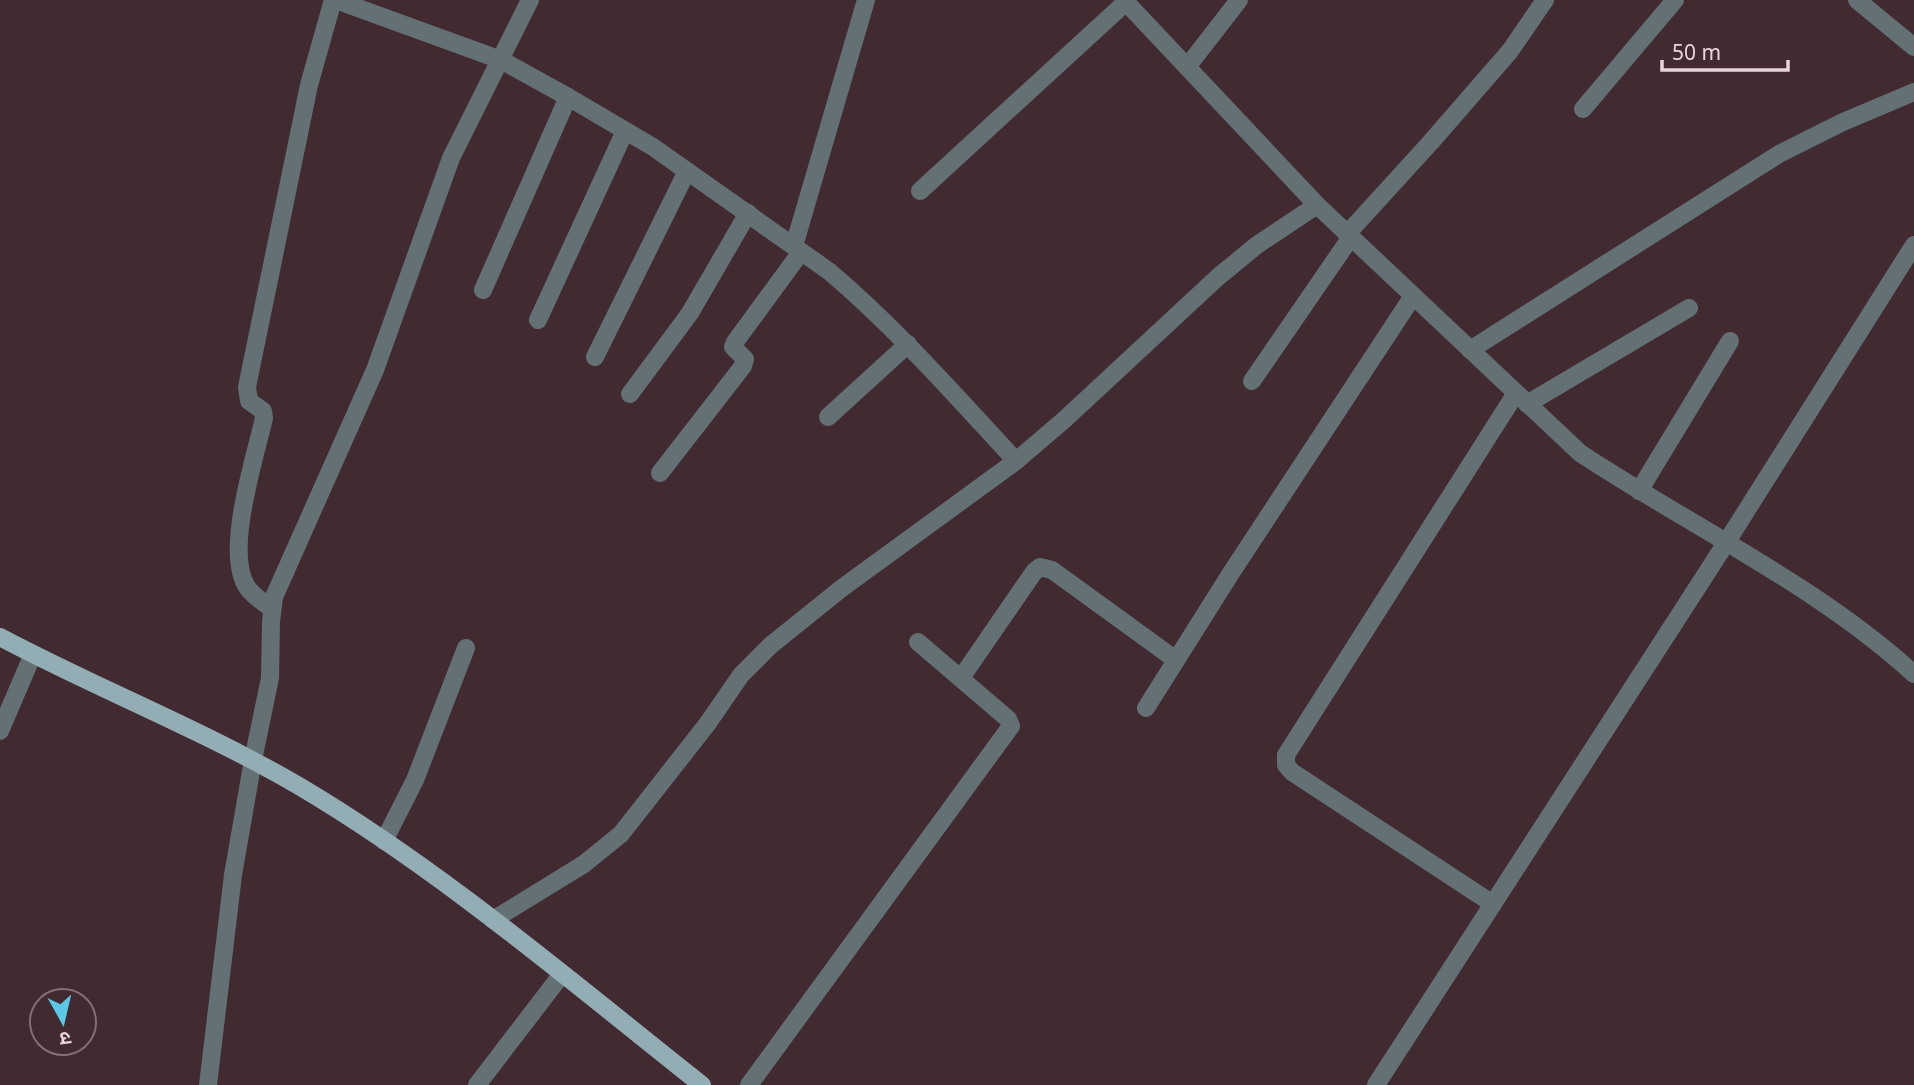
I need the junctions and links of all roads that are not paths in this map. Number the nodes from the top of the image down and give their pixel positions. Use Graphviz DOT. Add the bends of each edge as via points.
graph roads {
  1 [pos="335,0"];
  2 [pos="530,0"];
  3 [pos="866,0"];
  4 [pos="1240,0"];
  5 [pos="1545,0"];
  6 [pos="1675,0"];
  7 [pos="1857,0"];
  8 [pos="1125,1"];
  9 [pos="1914,47"];
  10 [pos="501,60"];
  11 [pos="1187,67"];
  12 [pos="1914,92"];
  13 [pos="568,97"];
  14 [pos="1583,109"];
  15 [pos="625,131"];
  16 [pos="687,171"];
  17 [pos="920,191"];
  18 [pos="1317,205"];
  19 [pos="748,213"];
  20 [pos="1349,236"];
  21 [pos="1914,245"];
  22 [pos="798,249"];
  23 [pos="483,290"];
  24 [pos="1413,296"];
  25 [pos="1689,308"];
  26 [pos="538,320"];
  27 [pos="1730,341"];
  28 [pos="908,344"];
  29 [pos="1470,350"];
  30 [pos="594,357"];
  31 [pos="1252,381"];
  32 [pos="630,394"];
  33 [pos="1521,399"];
  34 [pos="828,417"];
  35 [pos="1016,461"];
  36 [pos="660,474"];
  37 [pos="1639,491"];
  38 [pos="1726,543"];
  39 [pos="271,608"];
  40 [pos="0,637"];
  41 [pos="918,642"];
  42 [pos="466,648"];
  43 [pos="33,654"];
  44 [pos="1176,660"];
  45 [pos="1914,674"];
  46 [pos="961,678"];
  47 [pos="1146,708"];
  48 [pos="0,731"];
  49 [pos="253,761"];
  50 [pos="384,841"];
  51 [pos="1493,904"];
  52 [pos="493,920"];
  53 [pos="562,974"];
  54 [pos="208,1085"];
  55 [pos="477,1085"];
  56 [pos="702,1085"];
  57 [pos="749,1085"];
  58 [pos="1376,1085"];
  1 -- 10 [label="street"];
  1 -- 39 [label="street" via="309,85 247,387 249,401 263,411 264,418 240,528 239,560 247,587"];
  2 -- 10 [label="street"];
  3 -- 22 [label="street"];
  4 -- 11 [label="street"];
  5 -- 20 [label="street" via="1510,51"];
  6 -- 14 [label="street"];
  7 -- 9 [label="street"];
  8 -- 11 [label="street"];
  8 -- 17 [label="street"];
  10 -- 13 [label="street"];
  10 -- 39 [label="street" via="451,158 375,370"];
  11 -- 18 [label="street"];
  12 -- 29 [label="street" via="1779,154"];
  13 -- 15 [label="street"];
  13 -- 23 [label="street"];
  15 -- 16 [label="street"];
  15 -- 26 [label="street"];
  16 -- 19 [label="street"];
  16 -- 30 [label="street"];
  18 -- 20 [label="street"];
  18 -- 35 [label="street" via="1218,277"];
  19 -- 22 [label="street"];
  19 -- 32 [label="street" via="690,313"];
  20 -- 24 [label="street"];
  20 -- 31 [label="street"];
  21 -- 38 [label="street"];
  22 -- 28 [label="street" via="854,292"];
  22 -- 36 [label="street" via="734,342 733,347 745,359 743,366"];
  24 -- 29 [label="street"];
  24 -- 44 [label="street"];
  25 -- 33 [label="street"];
  27 -- 37 [label="street"];
  28 -- 34 [label="street"];
  28 -- 35 [label="street"];
  29 -- 33 [label="street"];
  33 -- 37 [label="street" via="1580,453"];
  33 -- 51 [label="street" via="1286,755 1292,772"];
  35 -- 52 [label="street" via="771,645 741,675 621,834 584,864"];
  37 -- 38 [label="street"];
  38 -- 45 [label="street" via="1852,622"];
  38 -- 51 [label="street"];
  39 -- 49 [label="street" via="270,678"];
  40 -- 43 [label="main road"];
  41 -- 46 [label="street"];
  42 -- 50 [label="street" via="415,780"];
  43 -- 48 [label="street"];
  43 -- 49 [label="main road"];
  44 -- 46 [label="street" via="1052,570 1040,567"];
  44 -- 47 [label="street"];
  46 -- 57 [label="street" via="1011,726"];
  49 -- 50 [label="main road"];
  49 -- 54 [label="street" via="233,875"];
  50 -- 52 [label="main road"];
  51 -- 58 [label="street"];
  52 -- 53 [label="main road"];
  53 -- 55 [label="street"];
  53 -- 56 [label="main road"];
}
